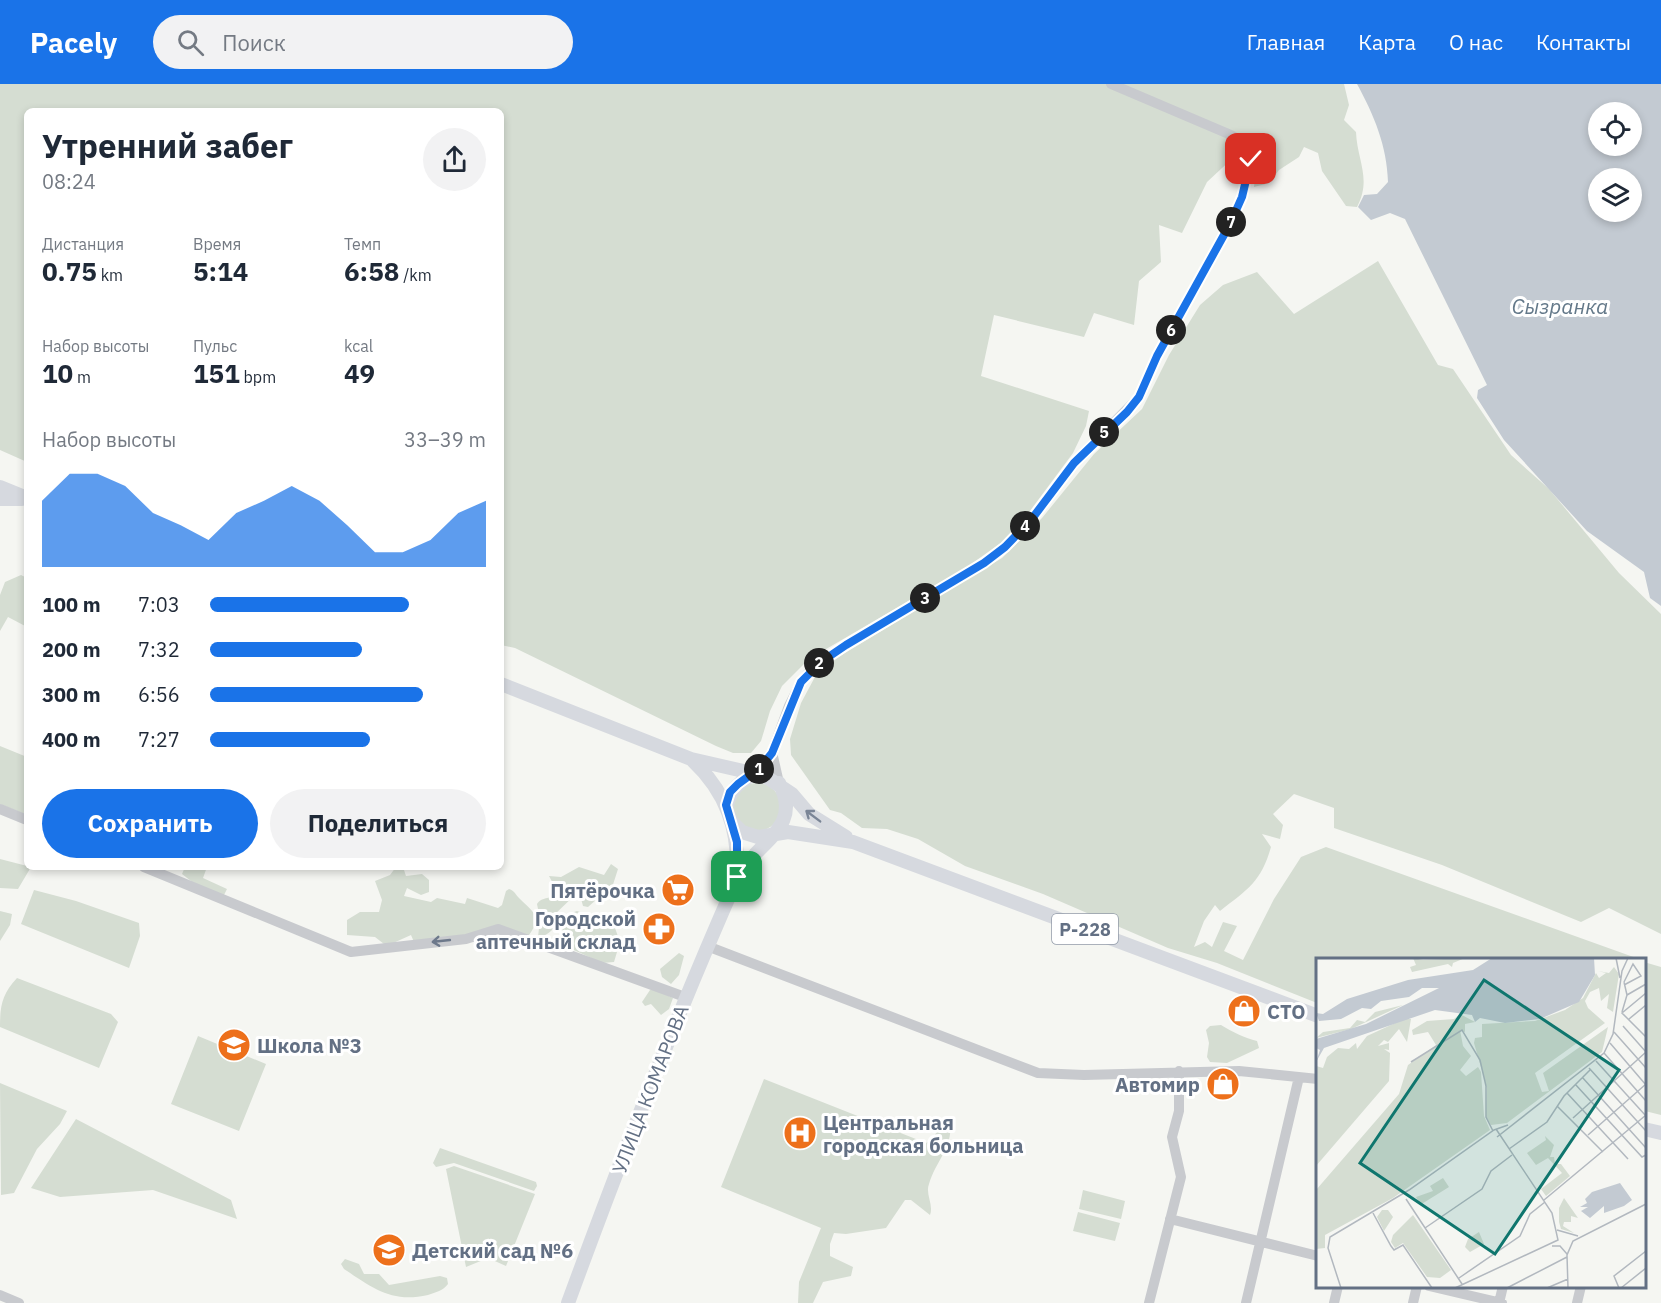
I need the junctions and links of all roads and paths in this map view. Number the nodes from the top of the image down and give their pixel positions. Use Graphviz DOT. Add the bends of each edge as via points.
graph roads {
  1 [pos="1111,84"];
  2 [pos="0,486"];
  3 [pos="24,498"];
  4 [pos="0,499"];
  5 [pos="24,499"];
  6 [pos="504,685"];
  7 [pos="772,753"];
  8 [pos="691,759"];
  9 [pos="753,774"];
  10 [pos="779,783"];
  11 [pos="726,805"];
  12 [pos="0,810"];
  13 [pos="24,819"];
  14 [pos="733,823"];
  15 [pos="776,834"];
  16 [pos="853,842"];
  17 [pos="151,870"];
  18 [pos="737,877"];
  19 [pos="707,946"];
  20 [pos="685,997"];
  21 [pos="1316,1016"];
  22 [pos="1179,1071"];
  23 [pos="1299,1077"];
  24 [pos="1316,1079"];
  25 [pos="1646,1129"];
  26 [pos="1661,1133"];
  27 [pos="1170,1219"];
  28 [pos="1260,1241"];
  29 [pos="1316,1256"];
  30 [pos="1338,1288"];
  31 [pos="1417,1288"];
  32 [pos="1433,1288"];
  33 [pos="1503,1288"];
  34 [pos="1581,1288"];
  35 [pos="0,1295"];
  36 [pos="19,1303"];
  37 [pos="568,1303"];
  38 [pos="1149,1303"];
  39 [pos="1246,1303"];
  40 [pos="1334,1303"];
  41 [pos="1413,1303"];
  42 [pos="1500,1303"];
  43 [pos="1577,1303"];
  1 -- 7 [label="street" via="1244,143 1251,159 1230,224 1157,356 1139,397 1127,412 1074,463 1005,547 810,671 789,706"];
  2 -- 3 [label="main road"];
  4 -- 5 [label="main road"];
  6 -- 8 [label="main road"];
  7 -- 9 [label="street"];
  7 -- 10 [label="street"];
  8 -- 9 [label="main road"];
  8 -- 11 [label="main road" via="710,777"];
  9 -- 10 [label="main road, Р-228"];
  9 -- 11 [label="main road" via="730,792"];
  10 -- 15 [label="main road" via="788,810"];
  16 -- 10 [label="main road, Р-228, one-way" via="808,814"];
  11 -- 14 [label="main road"];
  12 -- 13 [label="street"];
  14 -- 15 [label="main road, Р-228" via="742,832 758,837"];
  14 -- 18 [label="main road"];
  15 -- 16 [label="main road, Р-228" via="807,833"];
  15 -- 18 [label="main road" via="756,851"];
  16 -- 21 [label="main road, Р-228"];
  20 -- 17 [label="street, one-way" via="498,929 466,939 351,952"];
  18 -- 19 [label="main road, УЛИЦА КОМАРОВА"];
  19 -- 20 [label="main road, УЛИЦА КОМАРОВА"];
  19 -- 22 [label="street" via="1038,1073"];
  20 -- 37 [label="main road, УЛИЦА КОМАРОВА"];
  22 -- 23 [label="street"];
  22 -- 27 [label="street" via="1179,1111 1172,1137 1181,1177"];
  23 -- 24 [label="street"];
  23 -- 28 [label="street"];
  25 -- 26 [label="main road"];
  27 -- 28 [label="street"];
  27 -- 38 [label="street"];
  28 -- 29 [label="street"];
  28 -- 39 [label="street"];
  30 -- 40 [label="street"];
  31 -- 41 [label="street"];
  32 -- 42 [label="street"];
  33 -- 42 [label="street"];
  34 -- 43 [label="street"];
  35 -- 36 [label="street"];
}
